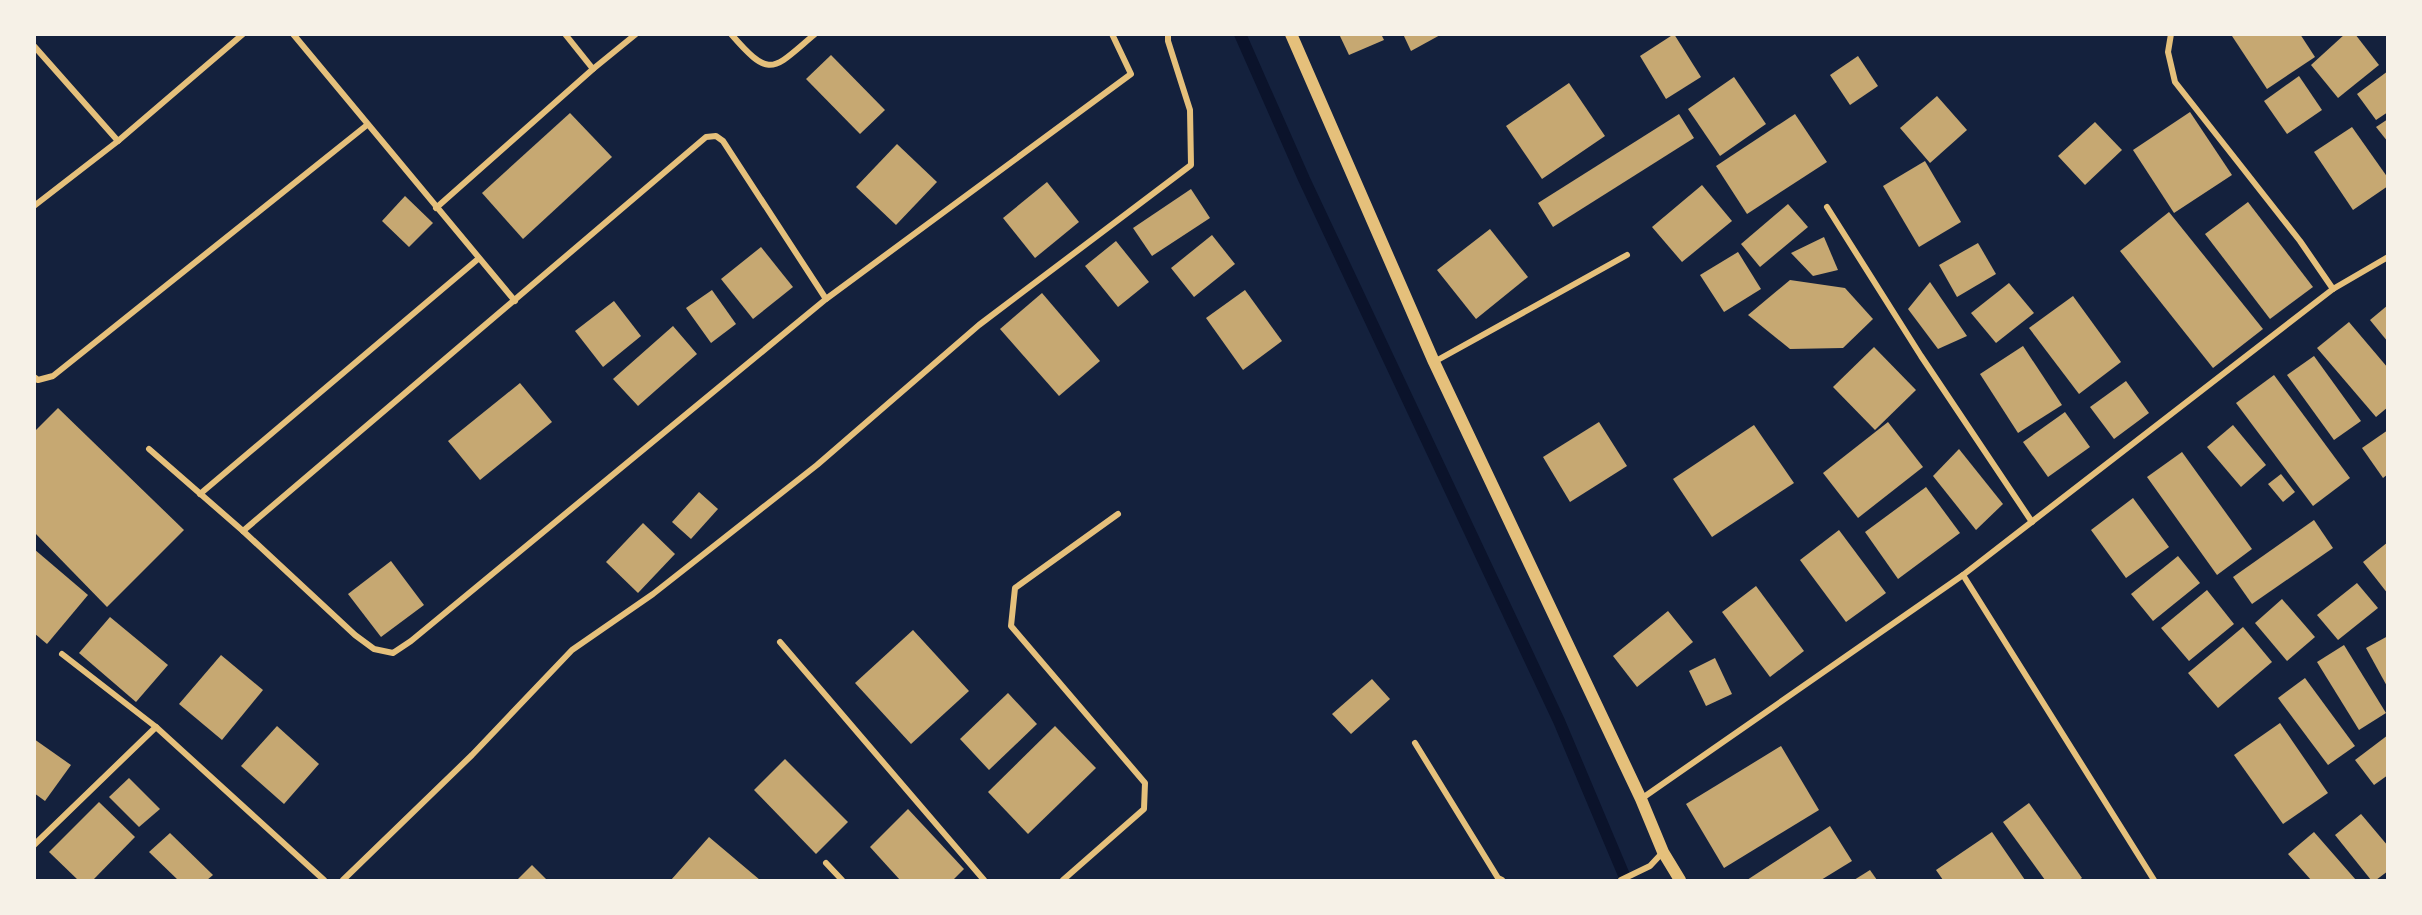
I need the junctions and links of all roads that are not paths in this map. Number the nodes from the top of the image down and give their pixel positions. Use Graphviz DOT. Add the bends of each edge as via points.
graph roads {
  1 [pos="243,34"];
  2 [pos="292,34"];
  3 [pos="565,34"];
  4 [pos="636,34"];
  5 [pos="731,34"];
  6 [pos="815,34"];
  7 [pos="1112,34"];
  8 [pos="1168,34"];
  9 [pos="1291,34"];
  10 [pos="2171,34"];
  11 [pos="34,46"];
  12 [pos="593,69"];
  13 [pos="367,125"];
  14 [pos="117,141"];
  15 [pos="34,206"];
  16 [pos="1827,207"];
  17 [pos="436,208"];
  18 [pos="1627,255"];
  19 [pos="2388,257"];
  20 [pos="478,259"];
  21 [pos="2333,289"];
  22 [pos="826,299"];
  23 [pos="515,301"];
  24 [pos="1434,362"];
  25 [pos="34,377"];
  26 [pos="149,449"];
  27 [pos="201,494"];
  28 [pos="1118,514"];
  29 [pos="2032,522"];
  30 [pos="243,531"];
  31 [pos="1963,576"];
  32 [pos="780,642"];
  33 [pos="62,654"];
  34 [pos="156,727"];
  35 [pos="1415,743"];
  36 [pos="1641,799"];
  37 [pos="34,845"];
  38 [pos="1663,852"];
  39 [pos="826,863"];
  40 [pos="324,880"];
  41 [pos="343,880"];
  42 [pos="842,880"];
  43 [pos="984,880"];
  44 [pos="1063,880"];
  45 [pos="1502,880"];
  46 [pos="1621,880"];
  47 [pos="1680,880"];
  48 [pos="2154,880"];
  1 -- 14 [label="street"];
  2 -- 13 [label="street"];
  3 -- 12 [label="street"];
  4 -- 12 [label="street"];
  5 -- 6 [label="street" via="762,66 774,65"];
  7 -- 22 [label="street" via="1131,74"];
  8 -- 41 [label="street" via="1190,110 1191,165 979,325 808,472 653,594 572,650 472,755"];
  9 -- 24 [label="main road"];
  10 -- 21 [label="street" via="2168,52 2175,82"];
  11 -- 14 [label="street"];
  12 -- 17 [label="street"];
  13 -- 17 [label="street"];
  13 -- 25 [label="street" via="53,376 38,380"];
  14 -- 15 [label="street"];
  16 -- 29 [label="street"];
  17 -- 20 [label="street"];
  18 -- 24 [label="street"];
  19 -- 21 [label="street"];
  20 -- 23 [label="street"];
  20 -- 27 [label="street"];
  21 -- 29 [label="street"];
  22 -- 23 [label="street" via="723,141 716,136 706,137"];
  22 -- 30 [label="street" via="393,653 374,649 355,635"];
  23 -- 30 [label="street"];
  24 -- 36 [label="main road"];
  26 -- 27 [label="street"];
  27 -- 30 [label="street"];
  28 -- 44 [label="street" via="1015,588 1011,626 1145,783 1144,809"];
  29 -- 31 [label="street"];
  31 -- 36 [label="street"];
  31 -- 48 [label="street"];
  32 -- 43 [label="street"];
  33 -- 34 [label="street"];
  34 -- 37 [label="street"];
  34 -- 40 [label="street"];
  35 -- 45 [label="street"];
  36 -- 38 [label="main road"];
  38 -- 46 [label="street" via="1650,866"];
  38 -- 47 [label="main road"];
  39 -- 42 [label="street"];
}
